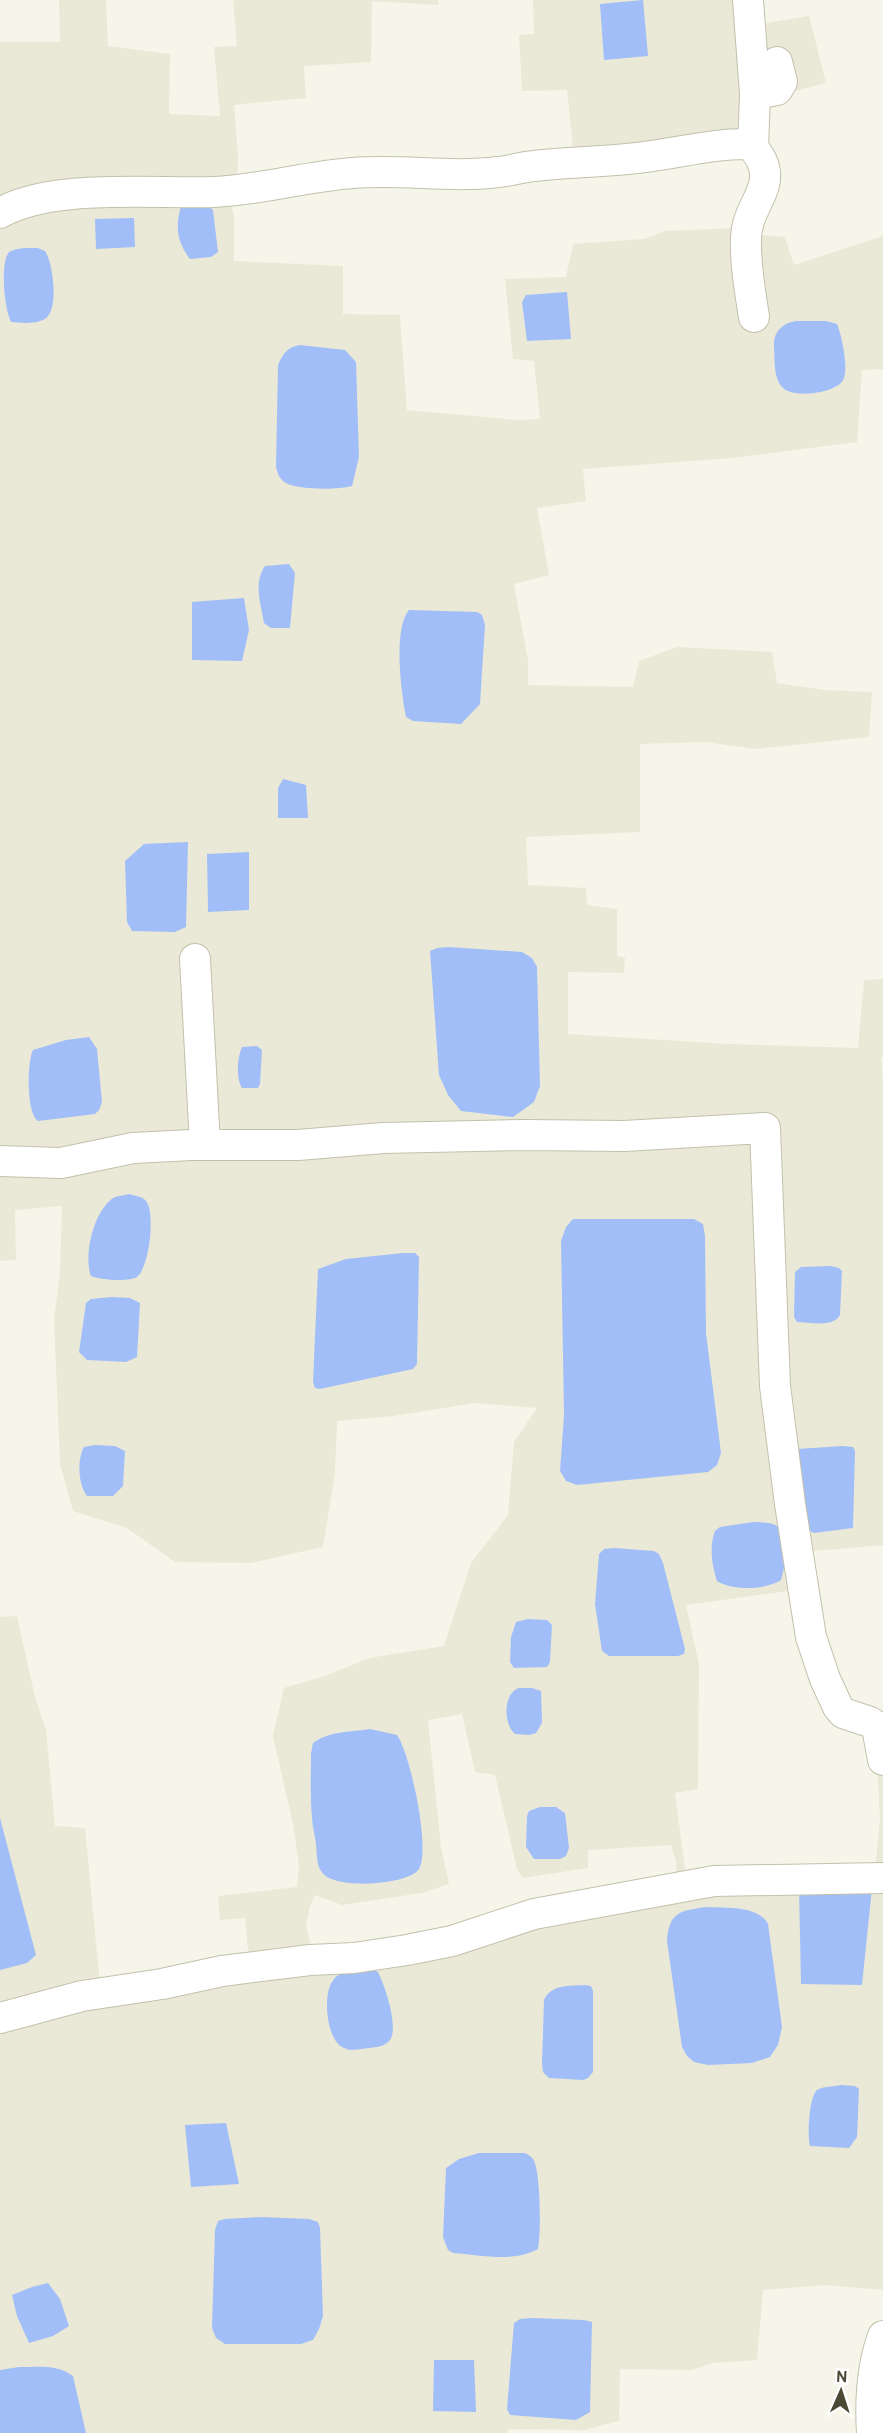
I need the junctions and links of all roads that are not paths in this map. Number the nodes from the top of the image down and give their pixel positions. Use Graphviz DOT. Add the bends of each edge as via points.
graph roads {
  1 [pos="748,0"];
  2 [pos="777,62"];
  3 [pos="755,94"];
  4 [pos="753,148"];
  5 [pos="0,213"];
  6 [pos="754,317"];
  7 [pos="195,959"];
  8 [pos="205,1145"];
  9 [pos="0,1161"];
  10 [pos="883,1760"];
  11 [pos="883,1866"];
  12 [pos="883,1878"];
  13 [pos="0,2018"];
  14 [pos="883,2336"];
  15 [pos="872,2433"];
  1 -- 3 [label="street"];
  2 -- 3 [label="street" via="782,82 777,90"];
  3 -- 4 [label="street"];
  4 -- 5 [label="street" via="750,144 732,144 639,158 460,175 352,173 215,192 158,190 54,197"];
  4 -- 6 [label="street" via="760,155 765,172 762,195 746,235"];
  7 -- 8 [label="street"];
  8 -- 9 [label="street" via="133,1148 61,1163"];
  8 -- 10 [label="street" via="298,1145 383,1138 624,1136 765,1128 775,1386 811,1637 838,1707 843,1713 877,1727"];
  11 -- 12 [label="street"];
  12 -- 13 [label="street" via="714,1881 534,1914 452,1941 407,1950 222,1971 82,1996"];
  14 -- 15 [label="street" via="873,2375"];
}
